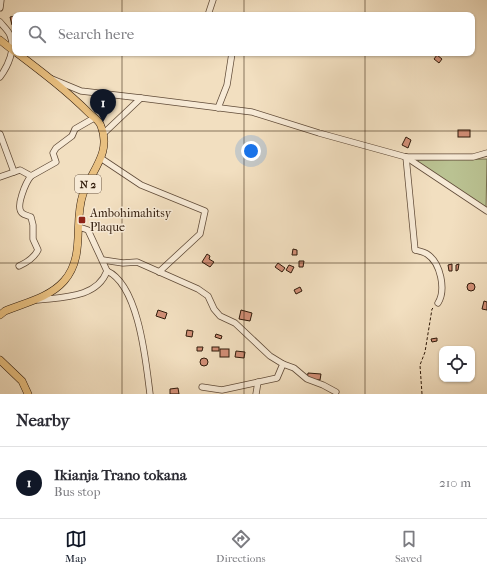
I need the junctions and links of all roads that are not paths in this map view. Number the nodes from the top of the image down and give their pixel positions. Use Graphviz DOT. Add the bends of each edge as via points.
graph roads {
  1 [pos="1,0"];
  2 [pos="213,0"];
  3 [pos="0,8"];
  4 [pos="209,12"];
  5 [pos="0,22"];
  6 [pos="0,40"];
  7 [pos="12,41"];
  8 [pos="12,49"];
  9 [pos="12,56"];
  10 [pos="21,56"];
  11 [pos="231,56"];
  12 [pos="46,76"];
  13 [pos="0,77"];
  14 [pos="141,98"];
  15 [pos="218,108"];
  16 [pos="94,118"];
  17 [pos="104,133"];
  18 [pos="0,134"];
  19 [pos="487,153"];
  20 [pos="406,157"];
  21 [pos="102,159"];
  22 [pos="14,172"];
  23 [pos="31,176"];
  24 [pos="0,178"];
  25 [pos="487,211"];
  26 [pos="79,227"];
  27 [pos="103,260"];
  28 [pos="19,266"];
  29 [pos="107,271"];
  30 [pos="159,272"];
  31 [pos="26,302"];
  32 [pos="438,303"];
  33 [pos="0,315"];
  34 [pos="0,360"];
  35 [pos="283,364"];
  36 [pos="258,382"];
  37 [pos="202,387"];
  38 [pos="336,392"];
  39 [pos="28,394"];
  40 [pos="150,394"];
  41 [pos="256,394"];
  1 -- 3 [label="street"];
  2 -- 4 [label="street"];
  5 -- 7 [label="street"];
  6 -- 8 [label="main road"];
  9 -- 13 [label="street"];
  10 -- 12 [label="main road"];
  11 -- 15 [label="street" via="226,85"];
  12 -- 14 [label="street" via="81,91"];
  12 -- 16 [label="main road" via="72,96"];
  14 -- 15 [label="street"];
  14 -- 17 [label="street"];
  15 -- 20 [label="street" via="252,112"];
  16 -- 17 [label="main road" via="99,121"];
  16 -- 23 [label="street" via="75,129 72,136 56,148 53,153 56,162"];
  17 -- 21 [label="main road, N 2"];
  18 -- 22 [label="street"];
  19 -- 20 [label="street" via="473,157"];
  20 -- 25 [label="street"];
  20 -- 32 [label="street" via="415,250 426,253 438,267 442,293"];
  21 -- 26 [label="main road, N 2" via="83,193"];
  21 -- 30 [label="street" via="141,185 205,211 200,234"];
  22 -- 23 [label="street" via="20,170"];
  22 -- 24 [label="street"];
  23 -- 28 [label="street" via="26,182 20,208 22,213 31,218 33,239 38,250 30,260"];
  26 -- 27 [label="street" via="88,230"];
  26 -- 31 [label="main road, N 2" via="73,267 64,280 47,294"];
  27 -- 29 [label="street"];
  27 -- 30 [label="street" via="137,262"];
  29 -- 31 [label="street" via="99,285 92,290"];
  29 -- 40 [label="street" via="112,273 126,291 133,305 144,347"];
  30 -- 35 [label="street" via="208,296 214,310 220,316 243,329 270,356"];
  31 -- 33 [label="main road, N 2"];
  34 -- 39 [label="main road" via="22,381"];
  35 -- 36 [label="street" via="277,378"];
  35 -- 38 [label="street" via="294,368 307,380"];
  36 -- 37 [label="street" via="222,390"];
  36 -- 41 [label="street"];
}
